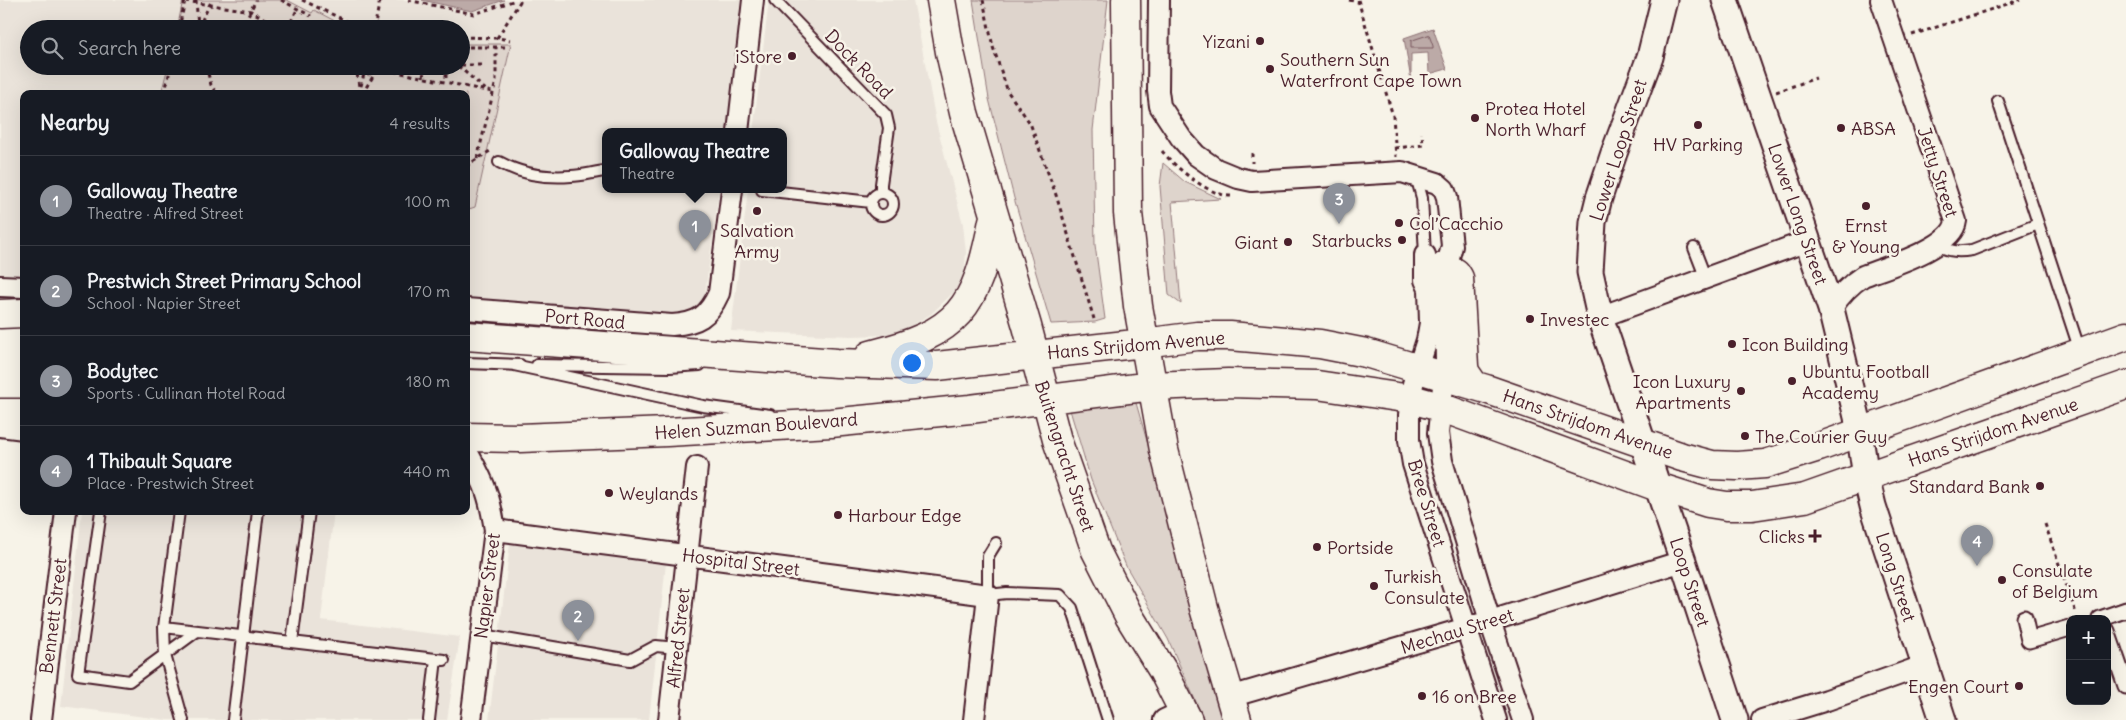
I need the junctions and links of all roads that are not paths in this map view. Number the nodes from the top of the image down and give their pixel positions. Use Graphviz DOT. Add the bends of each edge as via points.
graph roads {
  1 [pos="753,0"];
  2 [pos="774,0"];
  3 [pos="941,0"];
  4 [pos="1126,0"];
  5 [pos="1159,0"];
  6 [pos="1664,0"];
  7 [pos="1725,0"];
  8 [pos="1881,0"];
  9 [pos="1998,101"];
  10 [pos="738,128"];
  11 [pos="499,162"];
  12 [pos="602,172"];
  13 [pos="1422,178"];
  14 [pos="732,193"];
  15 [pos="787,193"];
  16 [pos="881,193"];
  17 [pos="871,202"];
  18 [pos="994,216"];
  19 [pos="2038,224"];
  20 [pos="1807,241"];
  21 [pos="1937,245"];
  22 [pos="1694,248"];
  23 [pos="1441,255"];
  24 [pos="1706,279"];
  25 [pos="0,286"];
  26 [pos="20,287"];
  27 [pos="470,309"];
  28 [pos="1830,310"];
  29 [pos="20,313"];
  30 [pos="0,314"];
  31 [pos="1600,317"];
  32 [pos="470,336"];
  33 [pos="2126,336"];
  34 [pos="1144,343"];
  35 [pos="2080,352"];
  36 [pos="1034,354"];
  37 [pos="777,358"];
  38 [pos="470,363"];
  39 [pos="837,363"];
  40 [pos="514,365"];
  41 [pos="1417,369"];
  42 [pos="1444,378"];
  43 [pos="2126,385"];
  44 [pos="1152,386"];
  45 [pos="1475,390"];
  46 [pos="1045,398"];
  47 [pos="1411,399"];
  48 [pos="1440,407"];
  49 [pos="0,413"];
  50 [pos="20,413"];
  51 [pos="831,423"];
  52 [pos="0,426"];
  53 [pos="20,428"];
  54 [pos="470,447"];
  55 [pos="470,451"];
  56 [pos="1863,451"];
  57 [pos="1906,451"];
  58 [pos="1602,455"];
  59 [pos="1651,465"];
  60 [pos="697,467"];
  61 [pos="1755,495"];
  62 [pos="66,515"];
  63 [pos="101,515"];
  64 [pos="178,515"];
  65 [pos="258,515"];
  66 [pos="308,515"];
  67 [pos="495,530"];
  68 [pos="996,543"];
  69 [pos="687,555"];
  70 [pos="1683,561"];
  71 [pos="988,595"];
  72 [pos="2126,610"];
  73 [pos="2024,618"];
  74 [pos="2111,618"];
  75 [pos="1490,622"];
  76 [pos="164,627"];
  77 [pos="1466,628"];
  78 [pos="2066,629"];
  79 [pos="197,631"];
  80 [pos="482,635"];
  81 [pos="244,636"];
  82 [pos="292,642"];
  83 [pos="2111,644"];
  84 [pos="677,648"];
  85 [pos="164,655"];
  86 [pos="1926,665"];
  87 [pos="2126,686"];
  88 [pos="1234,708"];
  89 [pos="1178,717"];
  90 [pos="41,720"];
  91 [pos="183,720"];
  92 [pos="233,720"];
  93 [pos="429,720"];
  94 [pos="471,720"];
  95 [pos="669,720"];
  96 [pos="974,720"];
  97 [pos="1108,720"];
  98 [pos="1496,720"];
  99 [pos="1523,720"];
  100 [pos="1735,720"];
  101 [pos="1762,720"];
  102 [pos="1943,720"];
  1 -- 10 [label="street"];
  2 -- 16 [label="lane, Dock Road" via="886,115 889,128"];
  3 -- 18 [label="main road, Buitengracht Street" via="964,113"];
  4 -- 34 [label="main road" via="1128,213"];
  5 -- 13 [label="street" via="1160,106 1181,138 1216,169 1252,181 1402,172"];
  6 -- 31 [label="street, Lower Loop Street" via="1650,57 1614,153 1593,222 1590,272"];
  7 -- 20 [label="street, Lower Long Street"];
  8 -- 21 [label="street, Jetty Street" via="1956,221 1952,234"];
  9 -- 19 [label="lane"];
  11 -- 12 [label="lane" via="520,172 552,176"];
  13 -- 23 [label="lane" via="1422,198"];
  13 -- 23 [label="street" via="1438,183 1447,197"];
  14 -- 27 [label="street, Port Road" via="719,293 713,307 702,318 672,325"];
  15 -- 17 [label="lane"];
  16 -- 17 [label="lane"];
  16 -- 17 [label="lane" via="893,201 889,214 874,213"];
  18 -- 36 [label="main road, Buitengracht Street"];
  18 -- 39 [label="main road" via="979,281 955,317 911,344"];
  19 -- 21 [label="lane" via="1972,250 1945,250"];
  19 -- 35 [label="lane"];
  20 -- 24 [label="street"];
  20 -- 28 [label="street, Lower Long Street"];
  21 -- 28 [label="street, Jetty Street" via="1863,276 1845,289"];
  22 -- 24 [label="lane"];
  23 -- 41 [label="street, Bree Street" via="1426,280 1430,323"];
  23 -- 42 [label="street, Bree Street"];
  23 -- 45 [label="main road" via="1459,278 1464,366"];
  24 -- 31 [label="street"];
  25 -- 26 [label="street"];
  28 -- 56 [label="street, Lower Long Street"];
  29 -- 30 [label="main road"];
  31 -- 59 [label="street, Lower Loop Street"];
  32 -- 37 [label="main road"];
  33 -- 35 [label="main road, Hans Strijdom Avenue"];
  34 -- 36 [label="main road, Hans Strijdom Avenue"];
  34 -- 41 [label="main road, Hans Strijdom Avenue" via="1197,336 1260,338 1366,353"];
  34 -- 44 [label="main road"];
  35 -- 56 [label="main road, Hans Strijdom Avenue"];
  36 -- 39 [label="main road" via="937,366"];
  36 -- 46 [label="main road, Buitengracht Street"];
  37 -- 39 [label="main road"];
  37 -- 40 [label="lane" via="670,367"];
  38 -- 40 [label="lane"];
  40 -- 51 [label="lane" via="703,406"];
  41 -- 42 [label="main road, Hans Strijdom Avenue"];
  41 -- 47 [label="street, Bree Street"];
  42 -- 45 [label="main road, Hans Strijdom Avenue"];
  42 -- 48 [label="street, Bree Street"];
  43 -- 56 [label="main road, Hans Strijdom Avenue"];
  44 -- 46 [label="main road, Hans Strijdom Avenue"];
  44 -- 47 [label="main road, Hans Strijdom Avenue" via="1228,383 1317,385"];
  44 -- 88 [label="main road" via="1164,450 1204,608"];
  45 -- 59 [label="main road, Hans Strijdom Avenue"];
  46 -- 51 [label="main road, Helen Suzman Boulevard"];
  46 -- 89 [label="main road, Buitengracht Street" via="1096,551 1129,616 1163,672"];
  47 -- 48 [label="main road, Hans Strijdom Avenue"];
  47 -- 77 [label="street, Bree Street" via="1408,428 1413,464"];
  48 -- 58 [label="lane" via="1482,414"];
  48 -- 59 [label="main road, Hans Strijdom Avenue"];
  48 -- 75 [label="street, Bree Street" via="1438,433 1442,461"];
  49 -- 50 [label="main road"];
  51 -- 54 [label="main road, Helen Suzman Boulevard" via="520,438"];
  52 -- 53 [label="street"];
  55 -- 67 [label="street, Napier Street" via="490,498"];
  56 -- 57 [label="lane"];
  56 -- 59 [label="main road, Hans Strijdom Avenue" via="1737,466 1705,463"];
  56 -- 59 [label="main road, Hans Strijdom Avenue" via="1805,498 1752,506 1708,503"];
  56 -- 61 [label="lane" via="1800,488"];
  56 -- 86 [label="street, Long Street" via="1887,548"];
  59 -- 70 [label="street, Loop Street"];
  60 -- 69 [label="street, Alfred Street"];
  62 -- 90 [label="street, Bennett Street"];
  63 -- 85 [label="lane" via="78,674 129,681"];
  64 -- 76 [label="lane"];
  65 -- 81 [label="lane"];
  66 -- 82 [label="lane"];
  67 -- 69 [label="street, Hospital Street"];
  67 -- 80 [label="street, Napier Street"];
  68 -- 71 [label="lane" via="988,556"];
  69 -- 71 [label="street, Hospital Street"];
  69 -- 84 [label="street, Alfred Street"];
  70 -- 75 [label="street, Mechau Street"];
  70 -- 100 [label="street, Loop Street"];
  71 -- 96 [label="street"];
  71 -- 97 [label="lane" via="1060,595 1072,608"];
  72 -- 74 [label="street"];
  73 -- 78 [label="street" via="2029,640"];
  75 -- 77 [label="street, Mechau Street"];
  75 -- 99 [label="street, Bree Street"];
  76 -- 79 [label="lane"];
  76 -- 85 [label="lane"];
  77 -- 88 [label="street, Mechau Street"];
  77 -- 98 [label="street, Bree Street"];
  79 -- 81 [label="lane"];
  79 -- 85 [label="lane"];
  80 -- 84 [label="lane" via="630,660 656,646"];
  80 -- 94 [label="street, Napier Street"];
  81 -- 82 [label="lane"];
  81 -- 92 [label="lane"];
  82 -- 93 [label="lane" via="440,660"];
  83 -- 87 [label="street"];
  84 -- 95 [label="street, Alfred Street"];
  85 -- 91 [label="lane"];
  86 -- 101 [label="street"];
  86 -- 102 [label="street, Long Street"];
}
